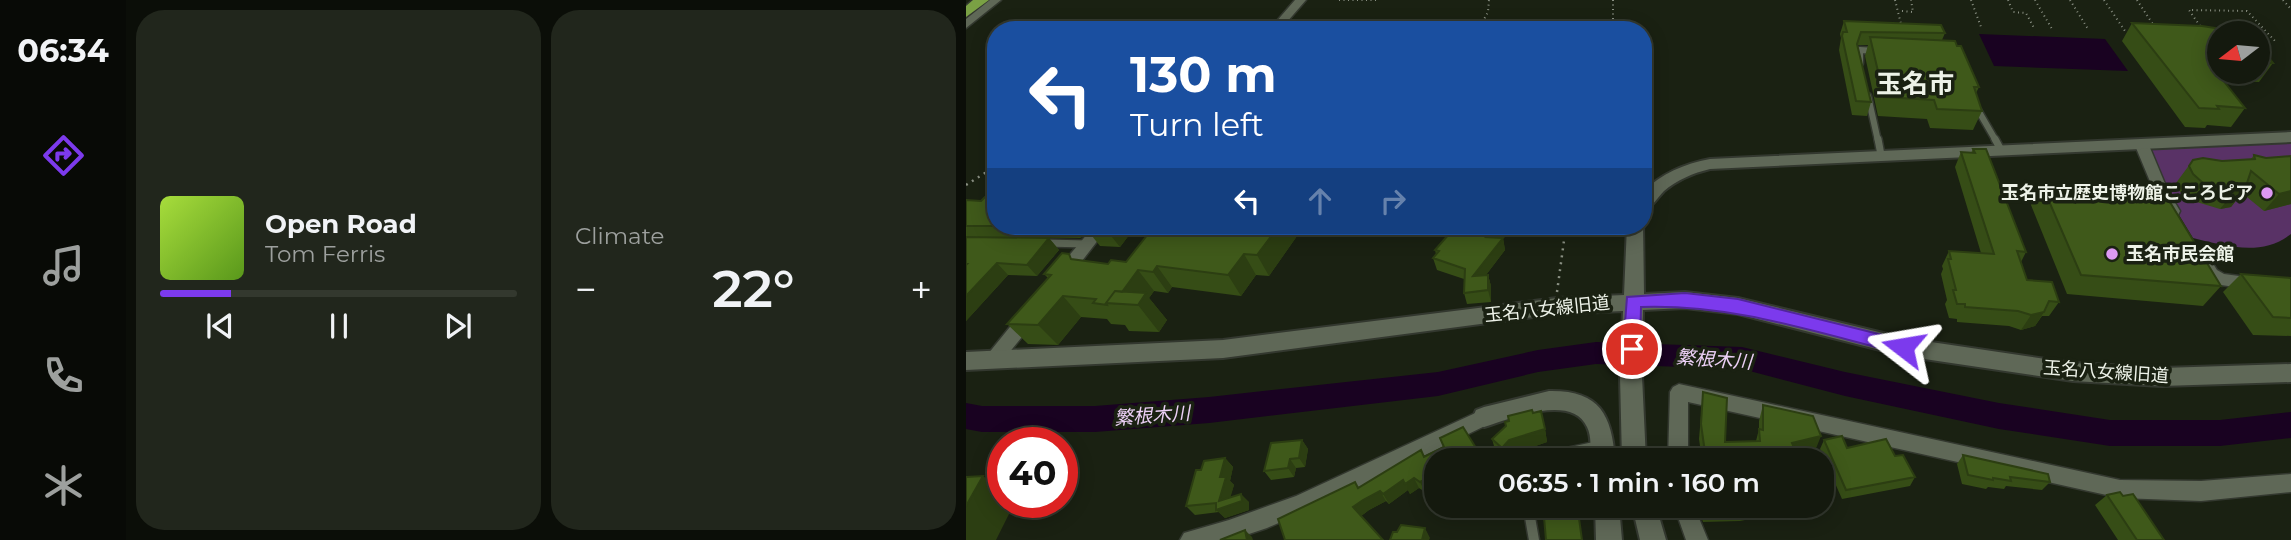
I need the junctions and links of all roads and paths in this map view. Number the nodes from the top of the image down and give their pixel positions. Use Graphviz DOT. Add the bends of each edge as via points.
graph roads {
  1 [pos="982,0"];
  2 [pos="996,0"];
  3 [pos="1301,0"];
  4 [pos="1339,0"];
  5 [pos="1379,0"];
  6 [pos="1489,0"];
  7 [pos="1613,0"];
  8 [pos="1895,0"];
  9 [pos="1911,0"];
  10 [pos="1971,0"];
  11 [pos="2008,0"];
  12 [pos="2035,0"];
  13 [pos="2070,0"];
  14 [pos="2104,0"];
  15 [pos="2137,0"];
  16 [pos="2284,0"];
  17 [pos="2290,8"];
  18 [pos="1902,11"];
  19 [pos="966,13"];
  20 [pos="1282,21"];
  21 [pos="1483,21"];
  22 [pos="1613,21"];
  23 [pos="966,25"];
  24 [pos="1981,27"];
  25 [pos="2200,27"];
  26 [pos="2034,28"];
  27 [pos="2052,29"];
  28 [pos="2088,29"];
  29 [pos="1903,30"];
  30 [pos="2125,31"];
  31 [pos="2160,35"];
  32 [pos="2275,41"];
  33 [pos="1887,51"];
  34 [pos="1861,68"];
  35 [pos="1867,93"];
  36 [pos="1978,110"];
  37 [pos="2291,137"];
  38 [pos="2141,143"];
  39 [pos="2001,150"];
  40 [pos="1881,155"];
  41 [pos="987,172"];
  42 [pos="966,185"];
  43 [pos="1652,193"];
  44 [pos="2182,227"];
  45 [pos="1094,235"];
  46 [pos="1565,235"];
  47 [pos="1636,235"];
  48 [pos="1033,243"];
  49 [pos="1087,244"];
  50 [pos="2197,250"];
  51 [pos="1053,286"];
  52 [pos="2291,289"];
  53 [pos="1557,306"];
  54 [pos="1037,307"];
  55 [pos="1633,311"];
  56 [pos="995,359"];
  57 [pos="966,361"];
  58 [pos="2291,373"];
  59 [pos="1484,417"];
  60 [pos="1602,448"];
  61 [pos="1633,448"];
  62 [pos="1678,448"];
  63 [pos="2291,483"];
  64 [pos="1530,518"];
  65 [pos="1608,518"];
  66 [pos="1647,518"];
  67 [pos="1689,518"];
  68 [pos="1191,540"];
  69 [pos="1534,540"];
  70 [pos="1609,540"];
  71 [pos="1653,540"];
  72 [pos="1697,540"];
  1 -- 19 [label="highway"];
  2 -- 23 [label="street"];
  3 -- 20 [label="street"];
  4 -- 5 [label="path"];
  6 -- 21 [label="path"];
  7 -- 22 [label="path"];
  8 -- 29 [label="path"];
  9 -- 18 [label="path" via="1913,12"];
  10 -- 24 [label="path"];
  11 -- 26 [label="path" via="2013,12 2026,13"];
  12 -- 27 [label="path"];
  13 -- 28 [label="path"];
  14 -- 30 [label="path"];
  15 -- 31 [label="path"];
  16 -- 17 [label="path"];
  25 -- 32 [label="path" via="2189,10 2247,11"];
  33 -- 34 [label="lane" via="1860,50"];
  35 -- 40 [label="lane"];
  36 -- 39 [label="lane"];
  37 -- 38 [label="street"];
  38 -- 39 [label="street"];
  38 -- 44 [label="street"];
  39 -- 40 [label="street"];
  40 -- 43 [label="street" via="1696,166"];
  41 -- 42 [label="path"];
  45 -- 49 [label="street"];
  46 -- 53 [label="path"];
  47 -- 55 [label="street"];
  48 -- 49 [label="lane"];
  49 -- 51 [label="street"];
  50 -- 52 [label="street" via="2220,280"];
  53 -- 55 [label="street, 玉名八女線旧道"];
  53 -- 56 [label="street, 玉名八女線旧道" via="1223,349"];
  54 -- 56 [label="street"];
  55 -- 58 [label="street, 玉名八女線旧道" via="1685,300 1738,306 1903,347 2073,372 2162,377"];
  55 -- 61 [label="street"];
  56 -- 57 [label="street, 玉名八女線旧道"];
  59 -- 60 [label="street" via="1570,399 1581,402 1600,426"];
  59 -- 68 [label="street" via="1303,503 1225,533"];
  62 -- 63 [label="street" via="1679,392 2120,489 2201,491"];
  64 -- 69 [label="lane"];
  65 -- 70 [label="street"];
  66 -- 71 [label="street"];
  67 -- 72 [label="street"];
}
